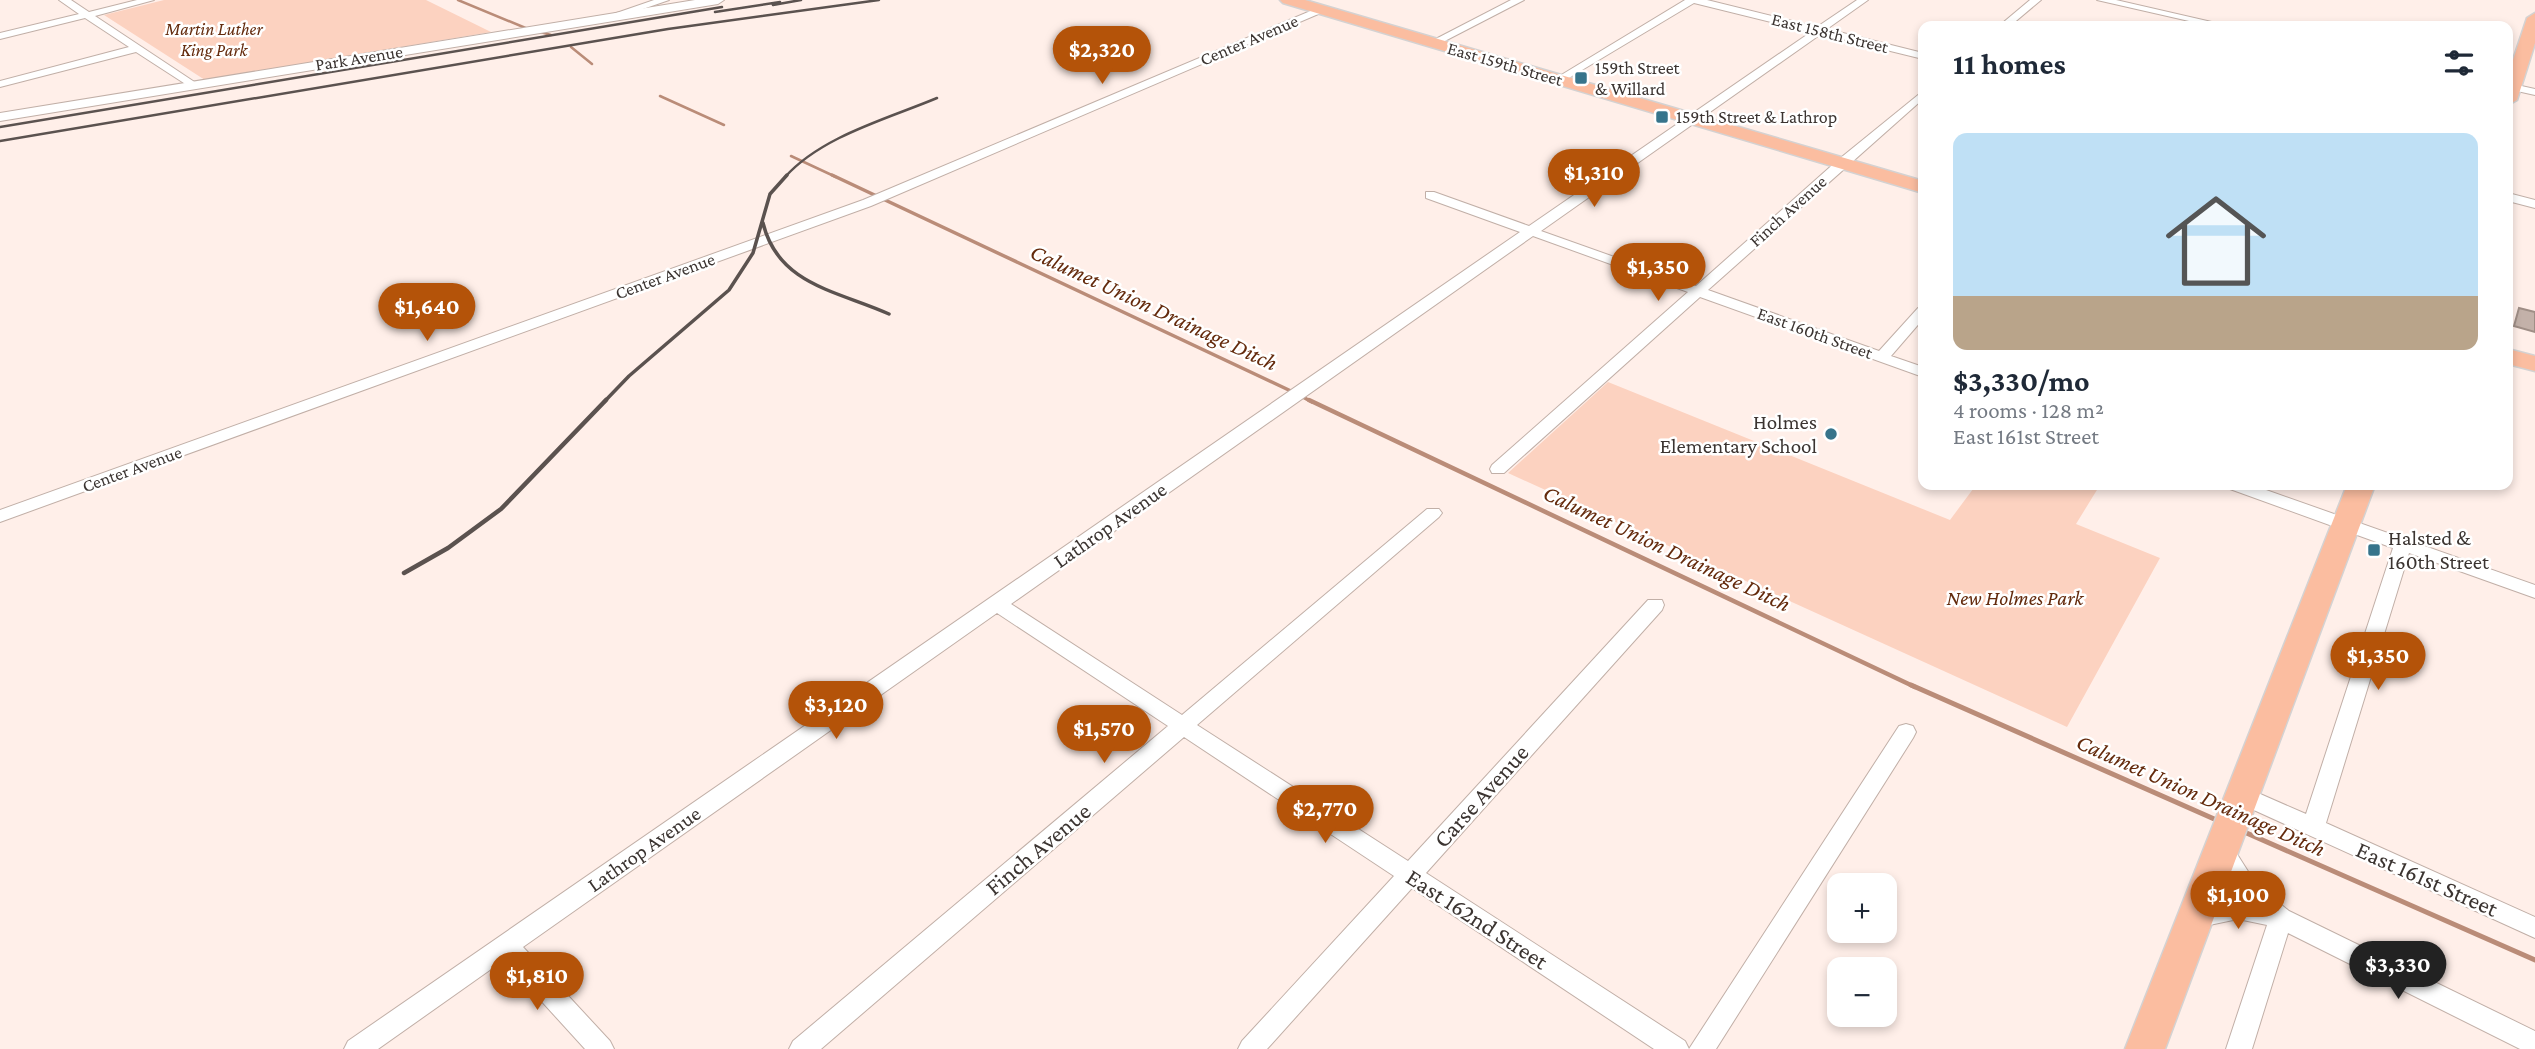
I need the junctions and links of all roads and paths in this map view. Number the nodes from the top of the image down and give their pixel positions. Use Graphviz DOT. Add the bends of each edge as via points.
graph roads {
  1 [pos="64,0"];
  2 [pos="149,0"];
  3 [pos="664,0"];
  4 [pos="718,0"];
  5 [pos="1289,0"];
  6 [pos="1340,0"];
  7 [pos="1350,0"];
  8 [pos="1519,0"];
  9 [pos="1693,0"];
  10 [pos="1863,0"];
  11 [pos="2036,0"];
  12 [pos="2102,0"];
  13 [pos="2529,0"];
  14 [pos="2535,4"];
  15 [pos="1320,10"];
  16 [pos="87,15"];
  17 [pos="606,18"];
  18 [pos="2535,18"];
  19 [pos="1349,19"];
  20 [pos="2010,21"];
  21 [pos="2182,21"];
  22 [pos="1819,30"];
  23 [pos="0,36"];
  24 [pos="1433,43"];
  25 [pos="137,48"];
  26 [pos="1918,55"];
  27 [pos="1558,80"];
  28 [pos="2513,80"];
  29 [pos="0,84"];
  30 [pos="194,85"];
  31 [pos="2513,91"];
  32 [pos="2535,92"];
  33 [pos="1918,98"];
  34 [pos="0,117"];
  35 [pos="1692,119"];
  36 [pos="1842,163"];
  37 [pos="1918,186"];
  38 [pos="1430,195"];
  39 [pos="2513,198"];
  40 [pos="2535,204"];
  41 [pos="1532,232"];
  42 [pos="1698,291"];
  43 [pos="1918,317"];
  44 [pos="1882,357"];
  45 [pos="2513,357"];
  46 [pos="2535,364"];
  47 [pos="1918,370"];
  48 [pos="1498,469"];
  49 [pos="2250,490"];
  50 [pos="2359,490"];
  51 [pos="1433,513"];
  52 [pos="0,516"];
  53 [pos="2346,524"];
  54 [pos="2403,545"];
  55 [pos="2535,592"];
  56 [pos="997,604"];
  57 [pos="1655,605"];
  58 [pos="1183,726"];
  59 [pos="1906,732"];
  60 [pos="2242,795"];
  61 [pos="2313,828"];
  62 [pos="2222,849"];
  63 [pos="1410,875"];
  64 [pos="2195,918"];
  65 [pos="2280,918"];
  66 [pos="2535,928"];
  67 [pos="506,945"];
  68 [pos="2535,1044"];
  69 [pos="356,1049"];
  70 [pos="601,1049"];
  71 [pos="803,1049"];
  72 [pos="1251,1049"];
  73 [pos="1676,1049"];
  74 [pos="1702,1049"];
  75 [pos="2145,1049"];
  76 [pos="2239,1049"];
  1 -- 16 [label="street"];
  2 -- 16 [label="street"];
  3 -- 17 [label="street"];
  4 -- 17 [label="street, Park Avenue"];
  5 -- 6 [label="main road"];
  5 -- 15 [label="main road, East 159th Street"];
  7 -- 19 [label="main road" via="1344,6"];
  8 -- 24 [label="street"];
  9 -- 22 [label="street, East 158th Street"];
  9 -- 27 [label="street"];
  10 -- 22 [label="street, Lathrop Avenue"];
  11 -- 20 [label="street"];
  12 -- 21 [label="street"];
  13 -- 14 [label="main road"];
  15 -- 19 [label="main road, East 159th Street"];
  15 -- 52 [label="street, Center Avenue" via="867,203"];
  16 -- 23 [label="street"];
  16 -- 25 [label="street"];
  17 -- 30 [label="street, Park Avenue"];
  18 -- 28 [label="main road"];
  19 -- 24 [label="main road, East 159th Street"];
  22 -- 26 [label="street, East 158th Street"];
  22 -- 35 [label="street, Lathrop Avenue"];
  24 -- 27 [label="main road, East 159th Street"];
  25 -- 29 [label="street"];
  25 -- 30 [label="street"];
  27 -- 35 [label="main road, East 159th Street"];
  30 -- 34 [label="street, Park Avenue"];
  31 -- 32 [label="street"];
  33 -- 36 [label="street, Finch Avenue"];
  35 -- 36 [label="main road, East 159th Street"];
  35 -- 41 [label="street, Lathrop Avenue"];
  36 -- 37 [label="main road, East 159th Street"];
  36 -- 42 [label="street, Finch Avenue"];
  38 -- 41 [label="street, East 160th Street"];
  39 -- 40 [label="street"];
  41 -- 42 [label="street, East 160th Street"];
  41 -- 56 [label="street, Lathrop Avenue"];
  42 -- 44 [label="street, East 160th Street"];
  42 -- 48 [label="street, Finch Avenue"];
  43 -- 44 [label="street"];
  44 -- 47 [label="street, East 160th Street"];
  45 -- 46 [label="main road"];
  49 -- 53 [label="street"];
  50 -- 53 [label="main road"];
  51 -- 58 [label="street, Finch Avenue"];
  53 -- 54 [label="street"];
  53 -- 60 [label="main road"];
  54 -- 55 [label="street"];
  54 -- 61 [label="street"];
  56 -- 58 [label="street, East 162nd Street"];
  56 -- 67 [label="street, Lathrop Avenue"];
  57 -- 63 [label="street, Carse Avenue"];
  58 -- 63 [label="street, East 162nd Street"];
  58 -- 71 [label="street, Finch Avenue"];
  59 -- 74 [label="street"];
  60 -- 61 [label="street, East 161st Street"];
  60 -- 62 [label="main road"];
  61 -- 66 [label="street, East 161st Street"];
  62 -- 64 [label="main road"];
  62 -- 65 [label="street" via="2248,891"];
  63 -- 72 [label="street, Carse Avenue"];
  63 -- 73 [label="street, East 162nd Street"];
  64 -- 65 [label="street" via="2238,909"];
  64 -- 75 [label="main road"];
  65 -- 68 [label="street"];
  65 -- 76 [label="street"];
  67 -- 69 [label="street, Lathrop Avenue"];
  67 -- 70 [label="street"];
}
